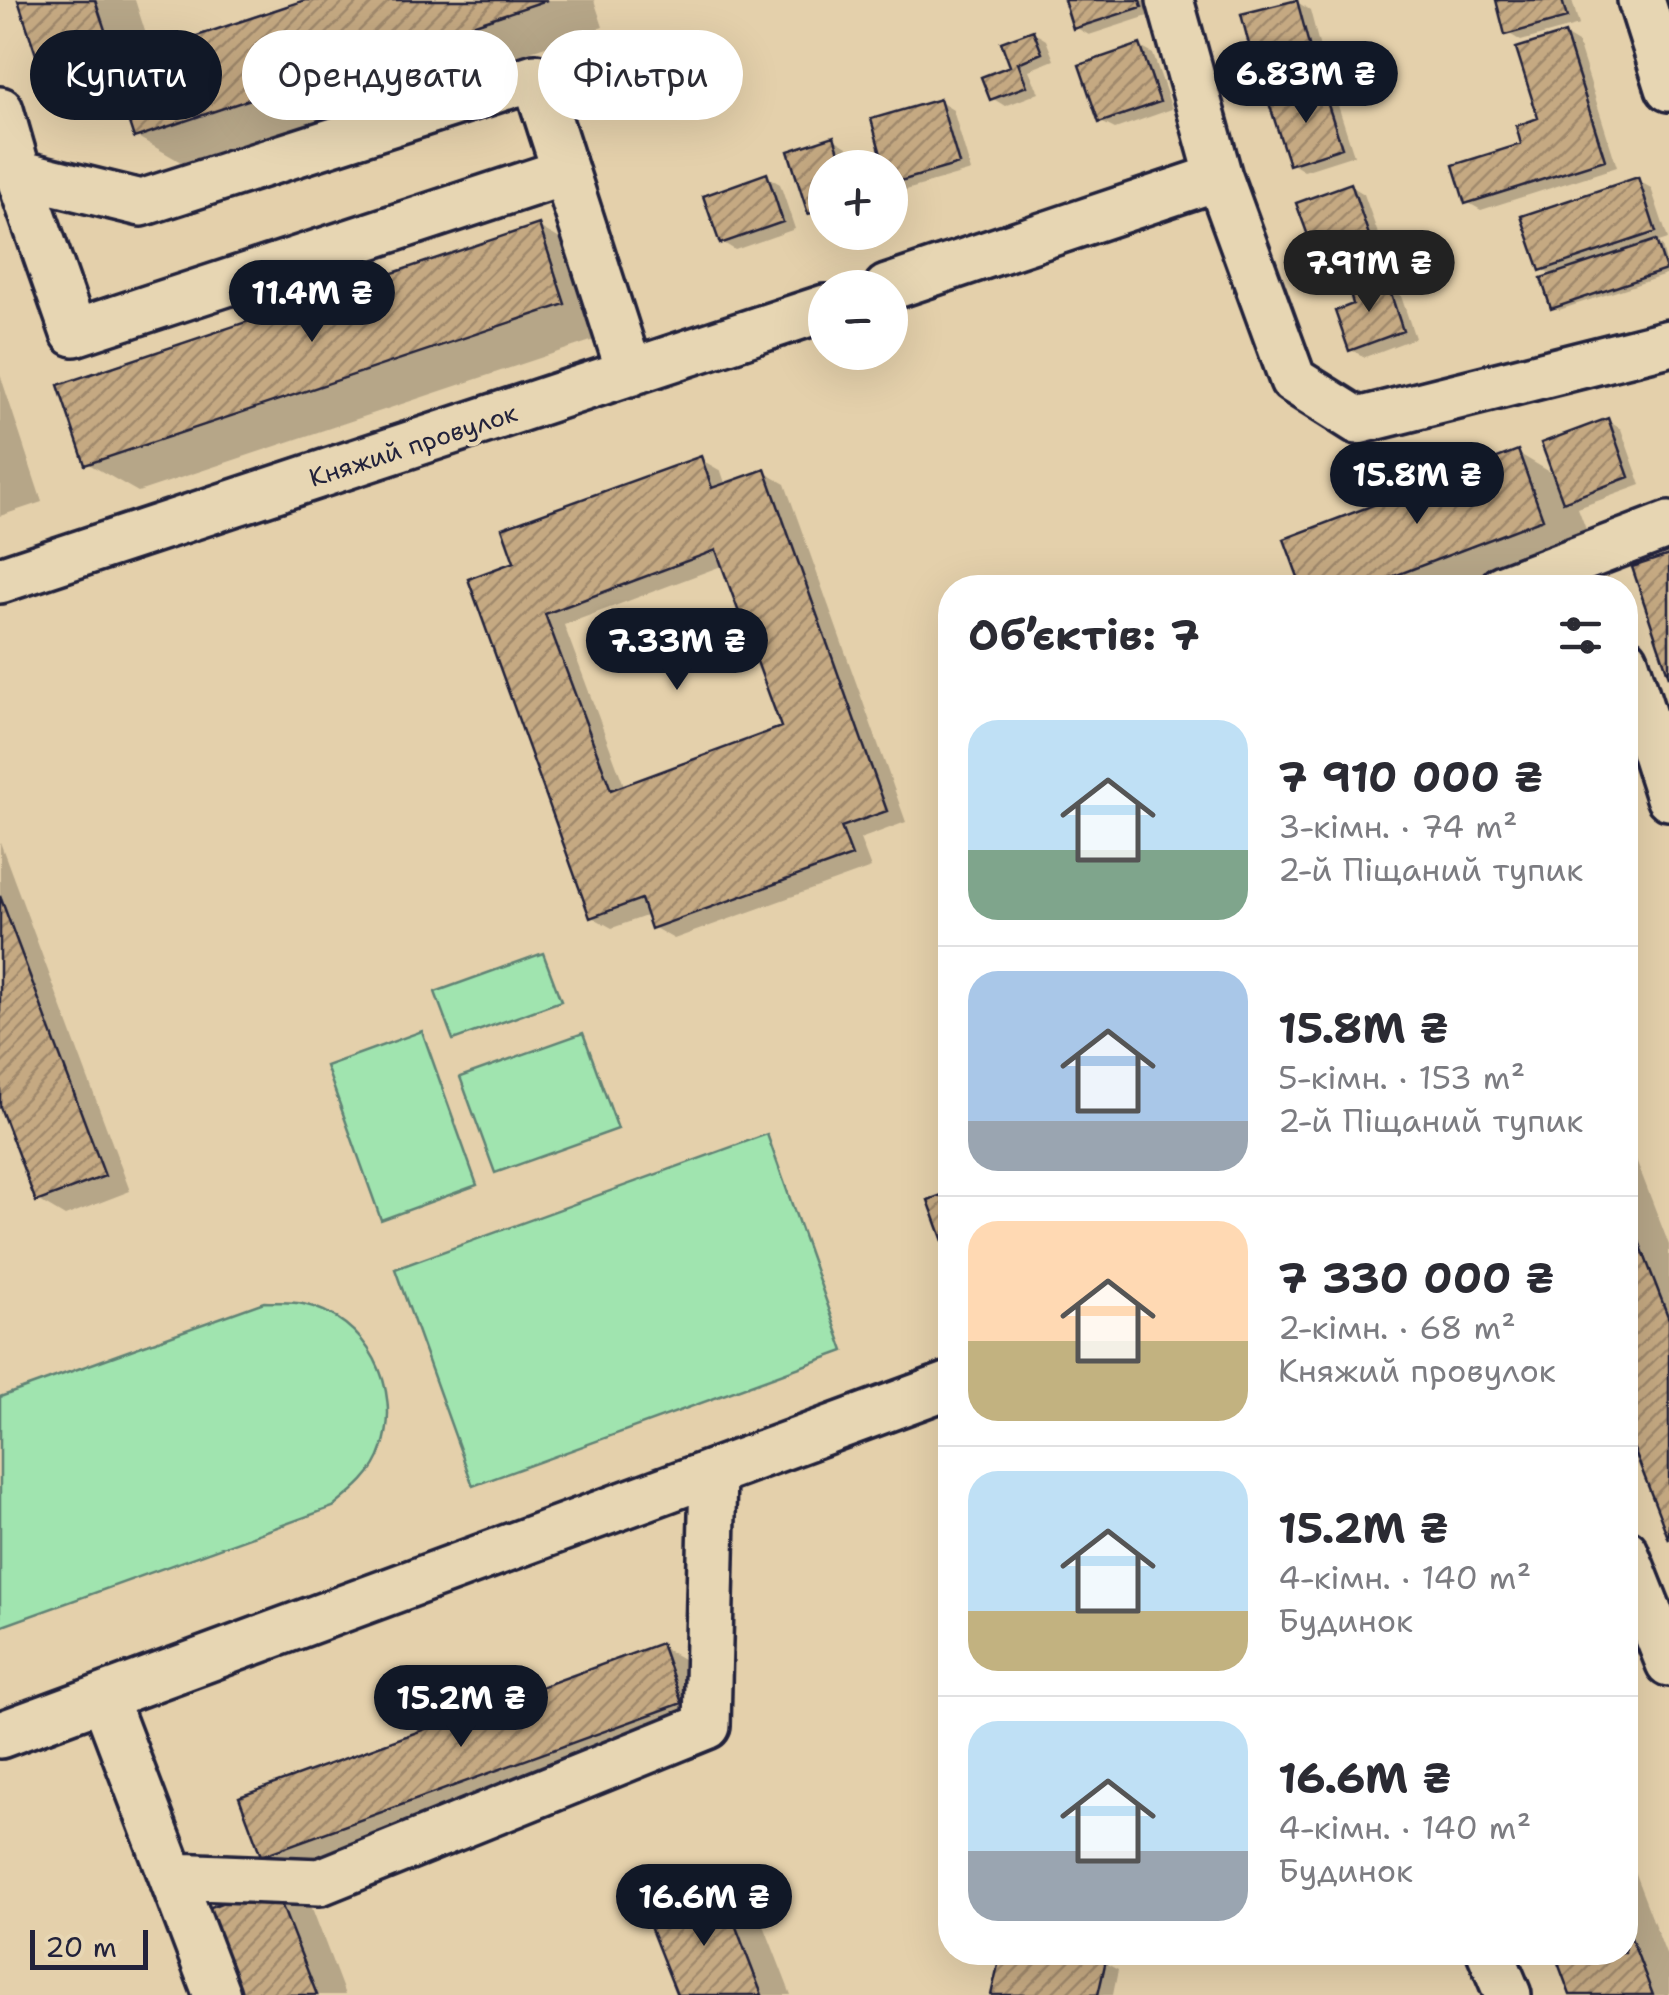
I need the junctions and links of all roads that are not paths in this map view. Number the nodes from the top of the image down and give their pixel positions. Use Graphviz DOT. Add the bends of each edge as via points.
graph roads {
  1 [pos="1170,0"];
  2 [pos="1642,0"];
  3 [pos="1669,88"];
  4 [pos="0,110"];
  5 [pos="565,172"];
  6 [pos="18,173"];
  7 [pos="1219,177"];
  8 [pos="908,281"];
  9 [pos="808,314"];
  10 [pos="1669,343"];
  11 [pos="630,373"];
  12 [pos="1669,525"];
  13 [pos="1596,571"];
  14 [pos="0,580"];
  15 [pos="1638,700"];
  16 [pos="1669,797"];
  17 [pos="938,1389"];
  18 [pos="713,1472"];
  19 [pos="1638,1584"];
  20 [pos="1669,1662"];
  21 [pos="104,1698"];
  22 [pos="0,1735"];
  23 [pos="172,1876"];
  24 [pos="1495,1965"];
  25 [pos="217,1995"];
  26 [pos="1508,1995"];
  1 -- 7 [label="street"];
  2 -- 3 [label="street"];
  4 -- 6 [label="street"];
  5 -- 6 [label="street" via="534,78 141,203"];
  5 -- 6 [label="street" via="74,333"];
  5 -- 11 [label="street"];
  7 -- 8 [label="street"];
  7 -- 10 [label="street" via="1293,380 1358,421"];
  9 -- 11 [label="street, Княжий провулок"];
  11 -- 14 [label="street, Княжий провулок"];
  12 -- 13 [label="street"];
  15 -- 16 [label="street"];
  17 -- 18 [label="street"];
  18 -- 21 [label="street"];
  18 -- 23 [label="street" via="707,1726 320,1882"];
  19 -- 20 [label="street"];
  21 -- 22 [label="street"];
  21 -- 23 [label="street"];
  23 -- 25 [label="street"];
  24 -- 26 [label="street"];
}
